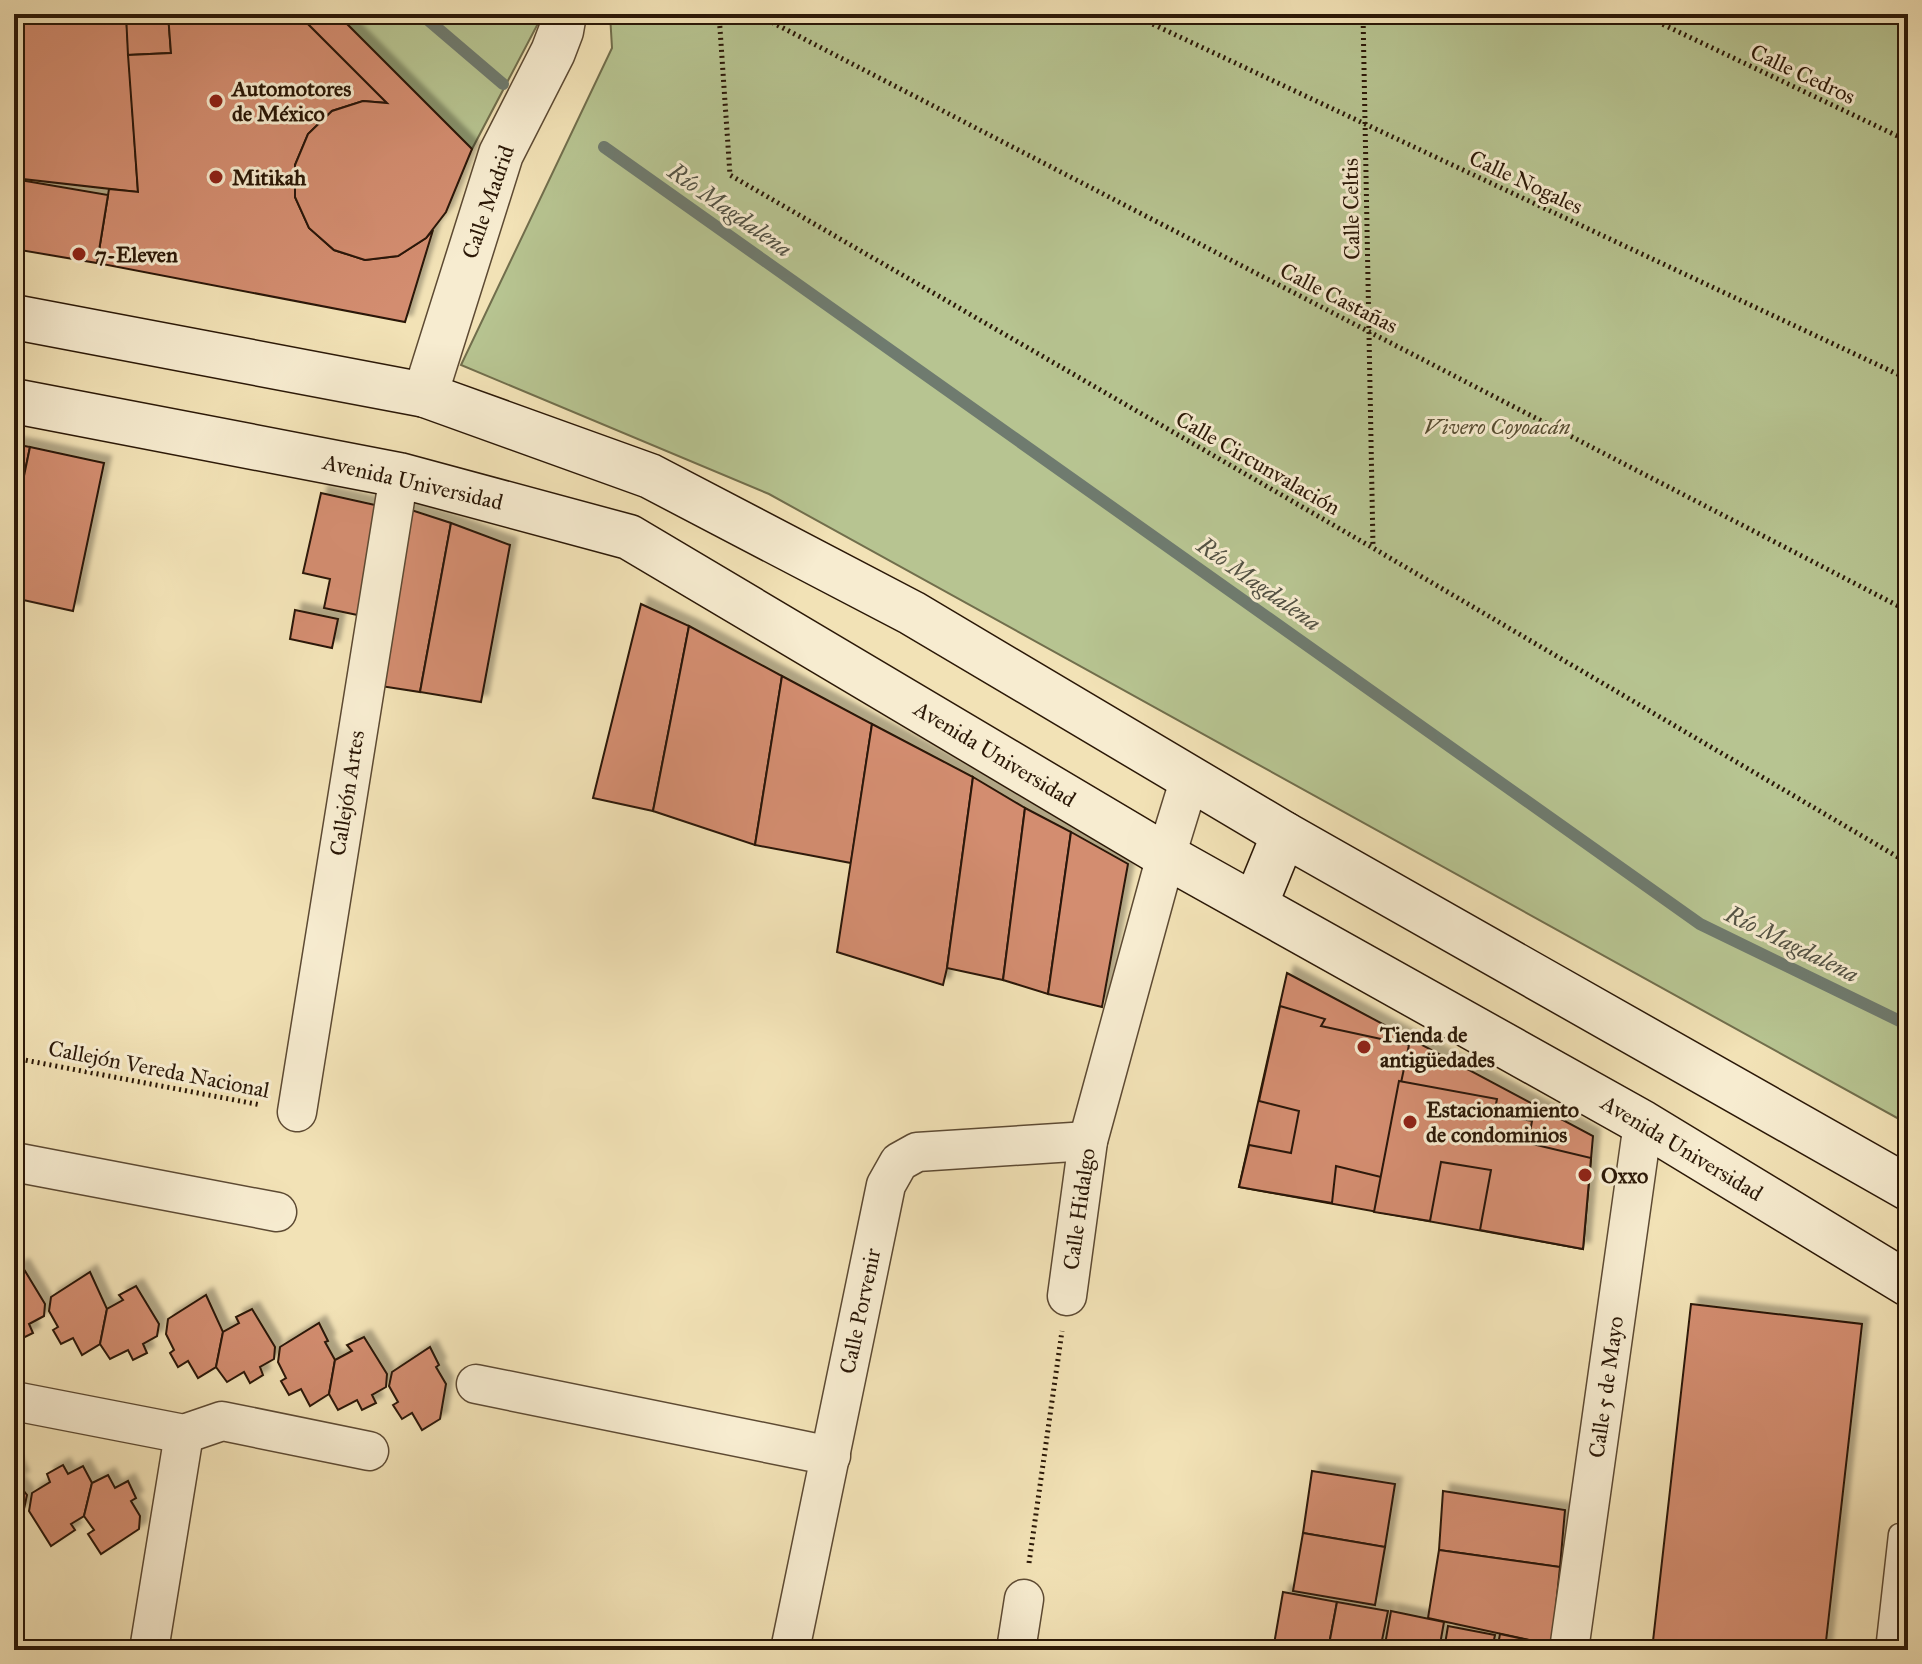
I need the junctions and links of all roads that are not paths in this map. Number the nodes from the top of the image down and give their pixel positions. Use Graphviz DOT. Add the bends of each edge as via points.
graph roads {
  1 [pos="564,14"];
  2 [pos="14,317"];
  3 [pos="425,395"];
  4 [pos="14,401"];
  5 [pos="399,475"];
  6 [pos="1190,778"];
  7 [pos="1284,834"];
  8 [pos="1166,856"];
  9 [pos="1255,905"];
  10 [pos="297,1112"];
  11 [pos="1643,1123"];
  12 [pos="1088,1141"];
  13 [pos="14,1162"];
  14 [pos="1908,1188"];
  15 [pos="277,1212"];
  16 [pos="1908,1284"];
  17 [pos="1067,1296"];
  18 [pos="476,1384"];
  19 [pos="14,1401"];
  20 [pos="184,1434"];
  21 [pos="369,1451"];
  22 [pos="831,1456"];
  23 [pos="1899,1534"];
  24 [pos="1024,1599"];
  25 [pos="149,1650"];
  26 [pos="790,1650"];
  27 [pos="1016,1650"];
  28 [pos="1569,1650"];
  29 [pos="1886,1650"];
  1 -- 3 [label="main road, Calle Madrid" via="553,52 501,154"];
  2 -- 3 [label="main road"];
  3 -- 6 [label="main road" via="650,476 912,613"];
  4 -- 5 [label="main road, Avenida Universidad"];
  5 -- 8 [label="main road, Avenida Universidad" via="629,537"];
  5 -- 10 [label="street, Callejón Artes"];
  6 -- 7 [label="main road"];
  6 -- 8 [label="street, Calle Hidalgo"];
  7 -- 9 [label="main road"];
  7 -- 14 [label="main road"];
  8 -- 9 [label="main road, Avenida Universidad"];
  8 -- 12 [label="street, Calle Hidalgo"];
  9 -- 11 [label="main road, Avenida Universidad"];
  11 -- 16 [label="main road, Avenida Universidad"];
  11 -- 28 [label="street, Calle 5 de Mayo"];
  12 -- 17 [label="street, Calle Hidalgo"];
  12 -- 22 [label="street, Calle Porvenir" via="917,1152 899,1162 886,1185"];
  13 -- 15 [label="street"];
  18 -- 22 [label="street"];
  19 -- 20 [label="street"];
  20 -- 21 [label="street" via="222,1421"];
  20 -- 25 [label="street"];
  22 -- 26 [label="street, Calle Porvenir"];
  23 -- 29 [label="lane"];
  24 -- 27 [label="street"];
}
